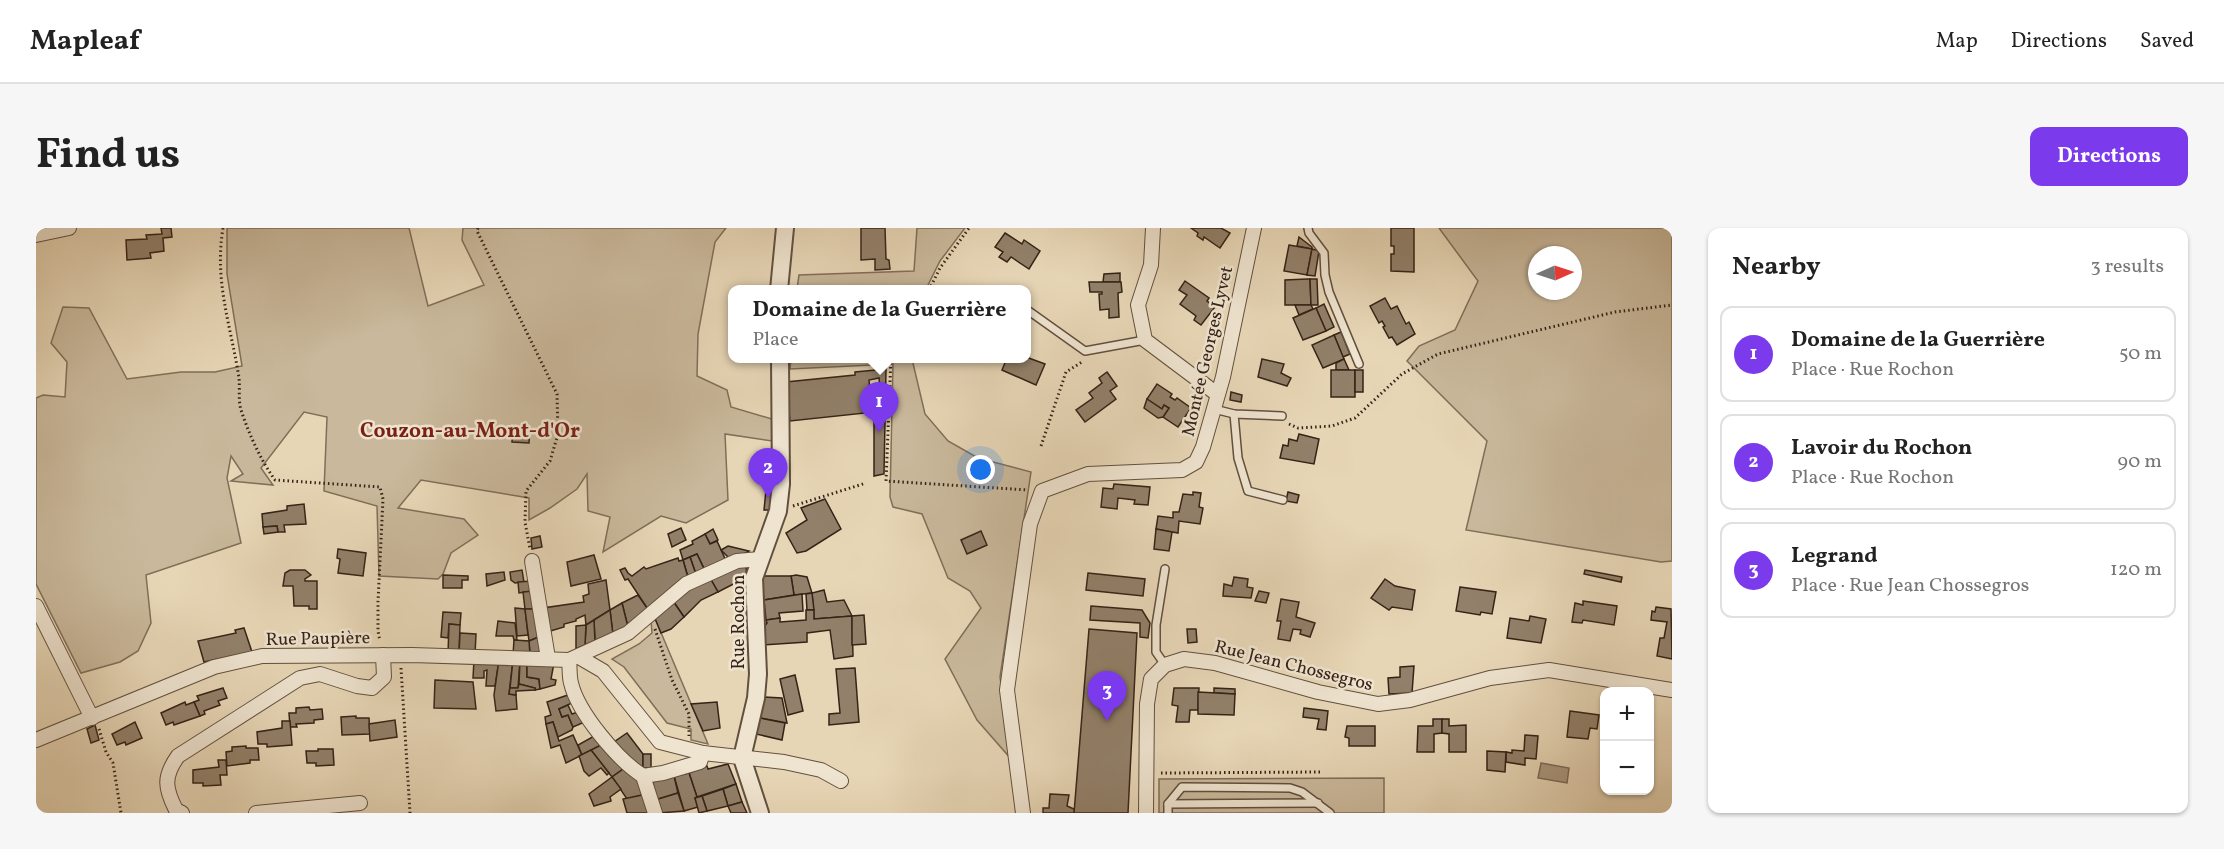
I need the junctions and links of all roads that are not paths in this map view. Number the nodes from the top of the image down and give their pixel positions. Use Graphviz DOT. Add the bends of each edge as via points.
graph roads {
  1 [pos="69,228"];
  2 [pos="785,228"];
  3 [pos="1154,228"];
  4 [pos="1254,228"];
  5 [pos="1308,228"];
  6 [pos="36,235"];
  7 [pos="779,285"];
  8 [pos="1031,313"];
  9 [pos="1144,340"];
  10 [pos="780,363"];
  11 [pos="1359,364"];
  12 [pos="1217,394"];
  13 [pos="1214,409"];
  14 [pos="1234,414"];
  15 [pos="1282,416"];
  16 [pos="1283,500"];
  17 [pos="760,559"];
  18 [pos="532,561"];
  19 [pos="1165,569"];
  20 [pos="36,606"];
  21 [pos="383,655"];
  22 [pos="548,658"];
  23 [pos="574,658"];
  24 [pos="1165,665"];
  25 [pos="1672,690"];
  26 [pos="92,717"];
  27 [pos="36,740"];
  28 [pos="703,753"];
  29 [pos="742,758"];
  30 [pos="643,776"];
  31 [pos="841,781"];
  32 [pos="360,803"];
  33 [pos="1318,803"];
  34 [pos="1168,804"];
  35 [pos="182,813"];
  36 [pos="256,813"];
  37 [pos="655,813"];
  38 [pos="760,813"];
  39 [pos="1023,813"];
  40 [pos="1146,813"];
  41 [pos="1168,813"];
  42 [pos="1330,813"];
  1 -- 6 [label="street"];
  2 -- 7 [label="street"];
  3 -- 9 [label="street" via="1151,265 1138,305"];
  4 -- 12 [label="street, Montée Georges Lyvet"];
  5 -- 11 [label="lane" via="1324,253 1329,292"];
  8 -- 9 [label="lane" via="1085,351"];
  9 -- 12 [label="street"];
  10 -- 17 [label="street, Rue Rochon" via="781,484 778,511"];
  12 -- 13 [label="street, Montée Georges Lyvet"];
  13 -- 14 [label="lane"];
  13 -- 39 [label="street, Montée Georges Lyvet" via="1196,462 1182,470 1088,474 1042,491 1030,524 1007,690"];
  14 -- 15 [label="lane"];
  14 -- 16 [label="lane" via="1238,458 1248,491"];
  17 -- 23 [label="street" via="737,561 686,584 628,633"];
  17 -- 29 [label="street, Rue Rochon" via="754,578 757,690"];
  18 -- 22 [label="street"];
  19 -- 24 [label="lane" via="1156,625 1156,652"];
  20 -- 26 [label="street"];
  21 -- 22 [label="street, Rue Paupière"];
  21 -- 26 [label="street, Rue Paupière" via="262,656 214,667"];
  21 -- 35 [label="street" via="384,677 372,688 320,674 300,678 178,756 167,782 172,803"];
  22 -- 23 [label="street, Rue Paupière"];
  23 -- 28 [label="street" via="603,670 660,742"];
  23 -- 30 [label="street" via="571,684 582,708 608,744"];
  24 -- 25 [label="street, Rue Jean Chossegros" via="1184,659 1215,663 1378,704 1410,700 1490,678 1549,670"];
  24 -- 40 [label="street" via="1151,679 1147,704"];
  26 -- 27 [label="street, Rue Paupière"];
  28 -- 29 [label="street"];
  28 -- 30 [label="street" via="700,762"];
  29 -- 31 [label="street" via="821,770"];
  29 -- 38 [label="street"];
  30 -- 37 [label="street"];
  32 -- 36 [label="street"];
  33 -- 34 [label="lane"];
  33 -- 34 [label="lane" via="1290,788 1182,787"];
  33 -- 42 [label="lane"];
  34 -- 41 [label="lane"];
}
